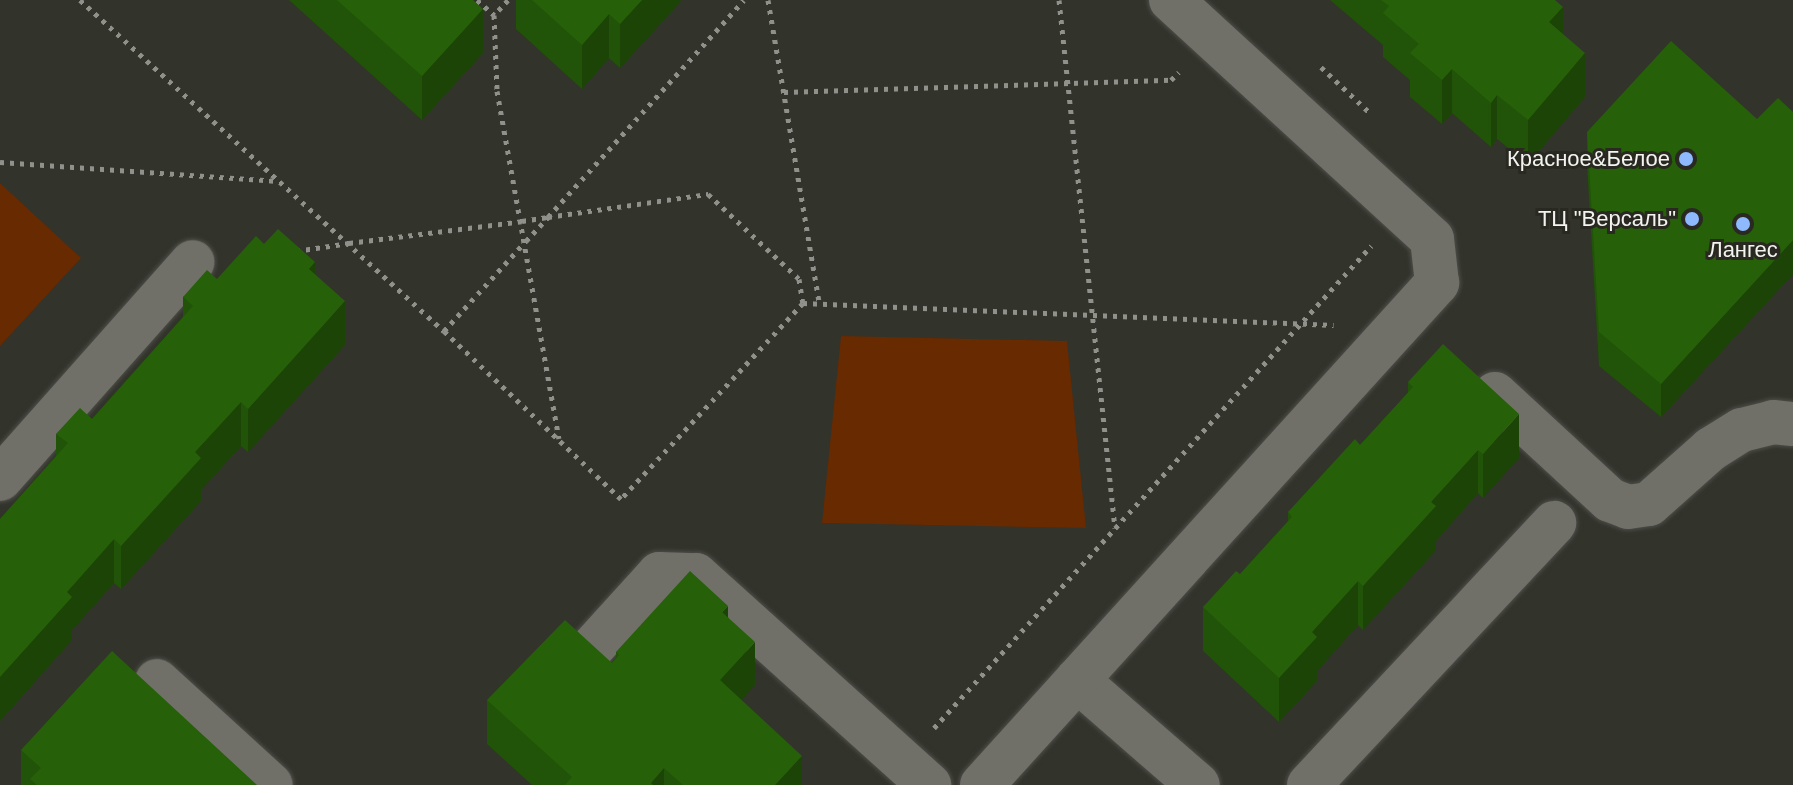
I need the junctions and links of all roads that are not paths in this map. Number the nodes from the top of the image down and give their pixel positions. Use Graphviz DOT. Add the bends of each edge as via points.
graph roads {
  1 [pos="1171,0"];
  2 [pos="193,262"];
  3 [pos="1495,394"];
  4 [pos="1793,424"];
  5 [pos="0,479"];
  6 [pos="1554,523"];
  7 [pos="592,648"];
  8 [pos="1077,680"];
  9 [pos="157,681"];
  10 [pos="916,773"];
  11 [pos="271,785"];
  12 [pos="982,785"];
  13 [pos="1198,785"];
  14 [pos="1309,785"];
  1 -- 8 [label="lane" via="1432,239 1437,283"];
  2 -- 5 [label="lane"];
  3 -- 4 [label="lane" via="1610,500 1628,507 1649,504 1711,449 1742,430 1773,422"];
  6 -- 14 [label="lane"];
  7 -- 10 [label="lane" via="659,574 696,575"];
  8 -- 12 [label="lane"];
  8 -- 13 [label="lane"];
  9 -- 11 [label="lane"];
}
